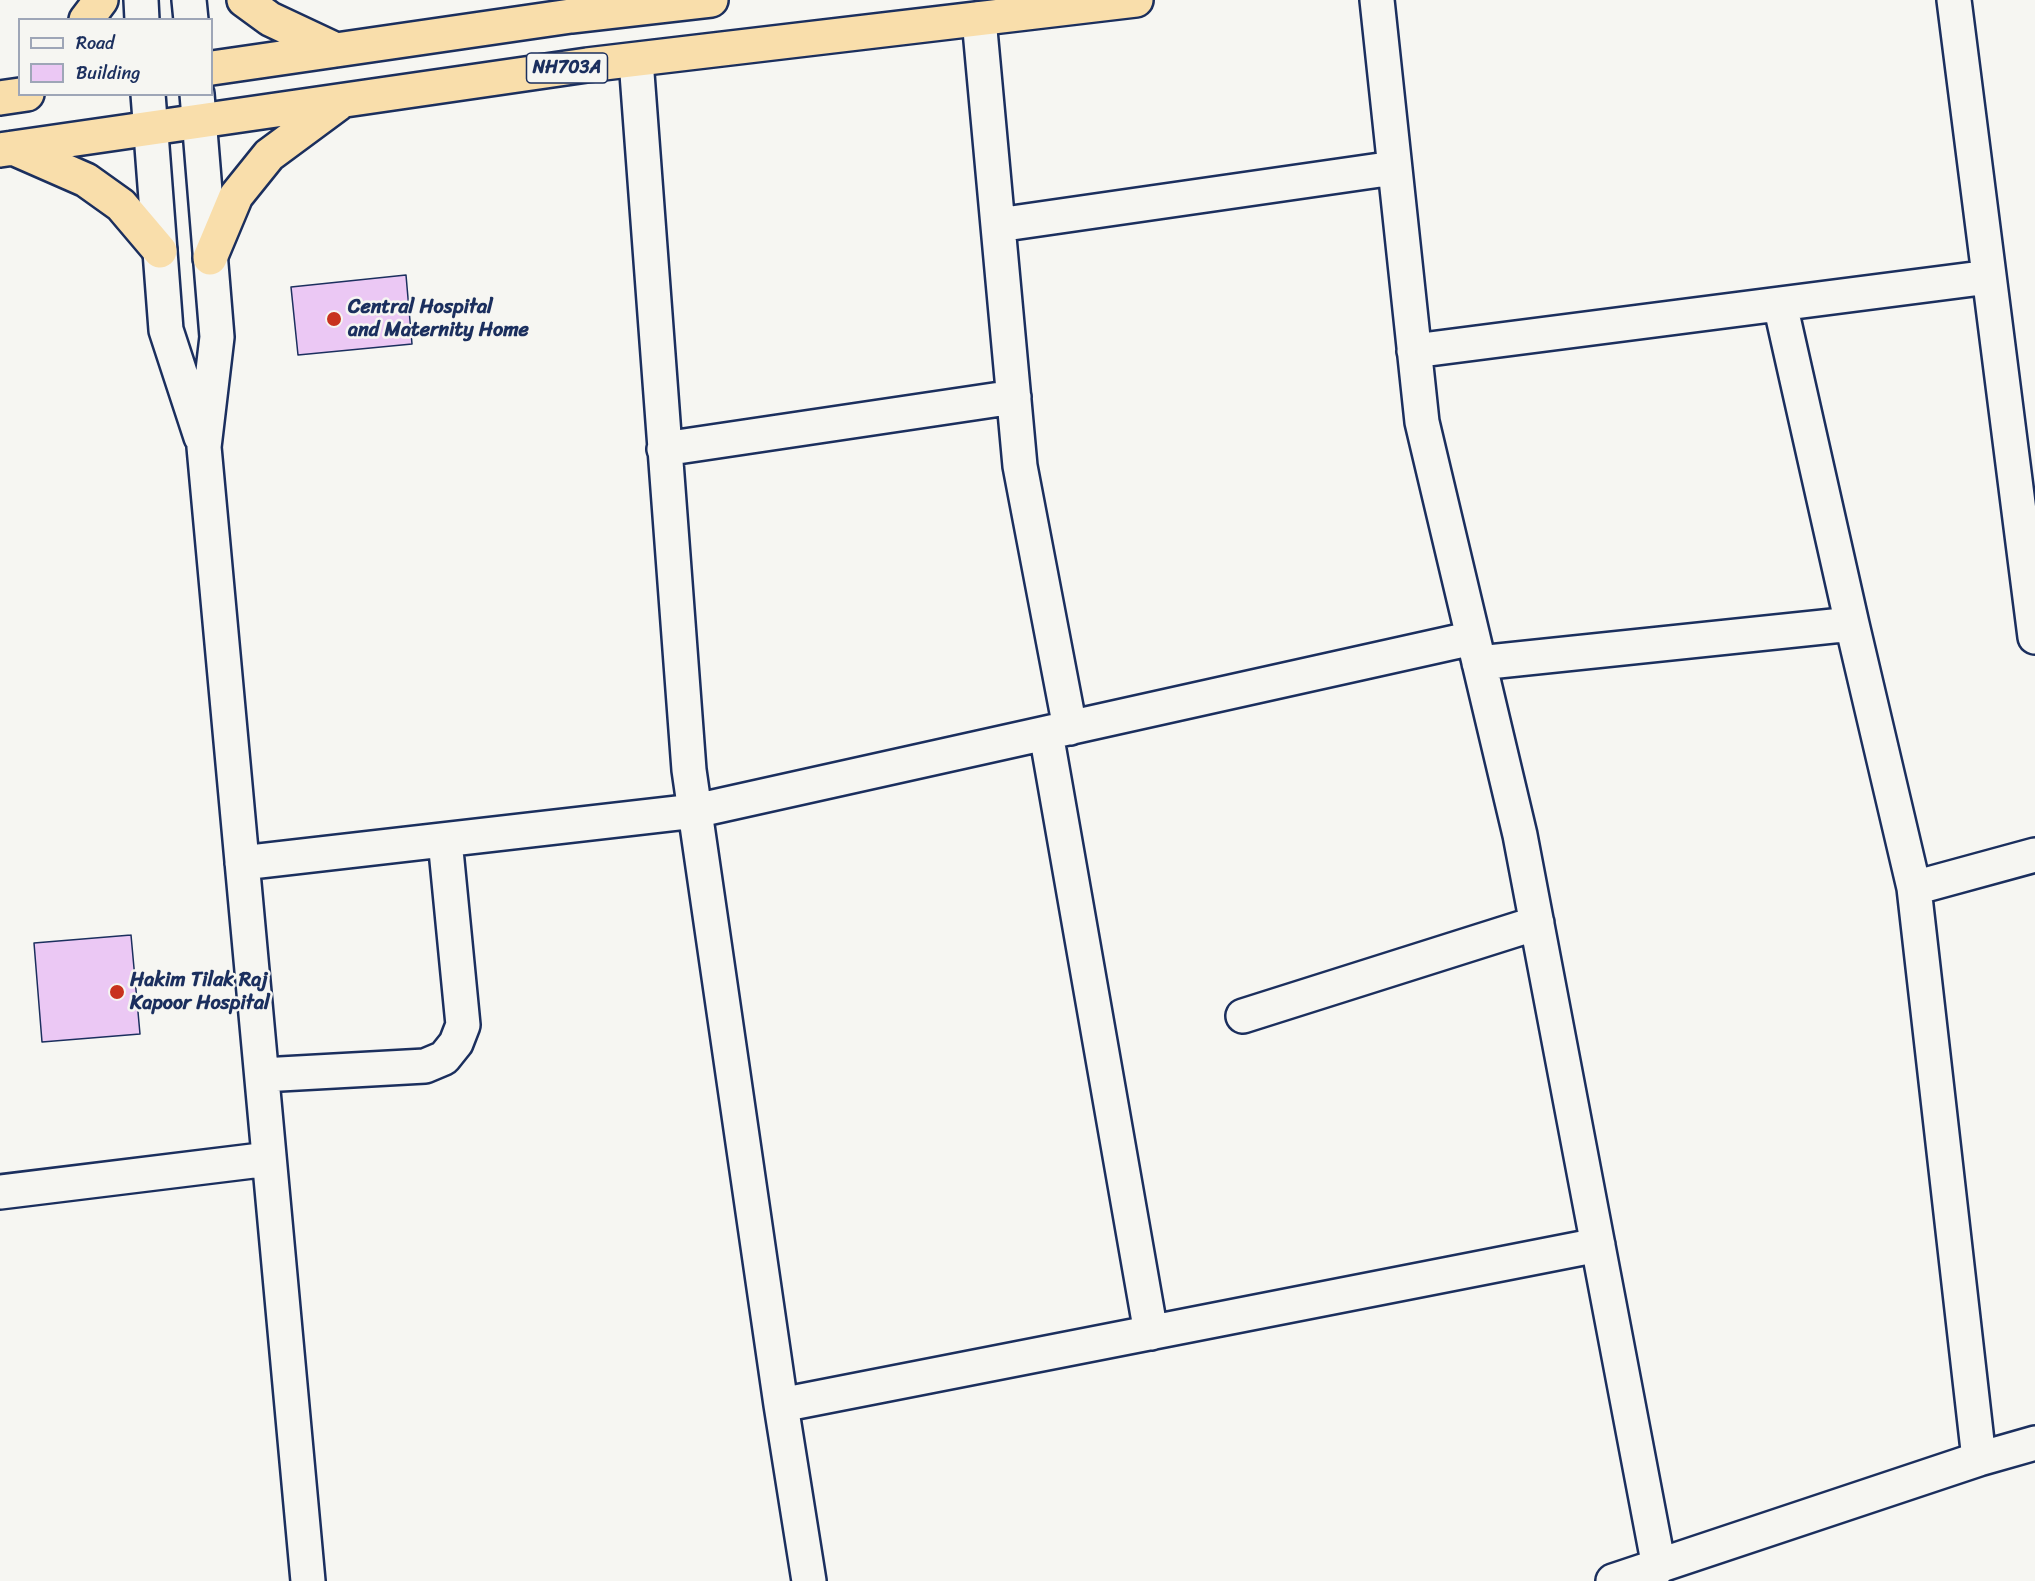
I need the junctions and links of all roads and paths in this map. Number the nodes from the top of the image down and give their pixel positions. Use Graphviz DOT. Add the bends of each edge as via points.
graph roads {
  1 [pos="101,0"];
  2 [pos="141,0"];
  3 [pos="189,0"];
  4 [pos="244,0"];
  5 [pos="1136,0"];
  6 [pos="1377,0"];
  7 [pos="1954,0"];
  8 [pos="696,1"];
  9 [pos="88,18"];
  10 [pos="142,18"];
  11 [pos="191,18"];
  12 [pos="979,19"];
  13 [pos="336,50"];
  14 [pos="636,60"];
  15 [pos="213,68"];
  16 [pos="148,96"];
  17 [pos="342,101"];
  18 [pos="198,108"];
  19 [pos="151,129"];
  20 [pos="7,149"];
  21 [pos="1394,168"];
  22 [pos="998,225"];
  23 [pos="160,251"];
  24 [pos="210,258"];
  25 [pos="1989,277"];
  26 [pos="1780,304"];
  27 [pos="1414,351"];
  28 [pos="1014,397"];
  29 [pos="204,447"];
  30 [pos="664,449"];
  31 [pos="2026,488"];
  32 [pos="1852,624"];
  33 [pos="2035,637"];
  34 [pos="1476,650"];
  35 [pos="1058,730"];
  36 [pos="695,811"];
  37 [pos="445,840"];
  38 [pos="2035,855"];
  39 [pos="242,863"];
  40 [pos="1914,888"];
  41 [pos="1536,923"];
  42 [pos="1243,1016"];
  43 [pos="262,1075"];
  44 [pos="270,1159"];
  45 [pos="0,1192"];
  46 [pos="1598,1245"];
  47 [pos="1151,1333"];
  48 [pos="782,1405"];
  49 [pos="2035,1443"];
  50 [pos="1979,1459"];
  51 [pos="1659,1567"];
  52 [pos="308,1581"];
  53 [pos="810,1581"];
  54 [pos="1613,1581"];
  1 -- 9 [label="highway"];
  2 -- 10 [label="street"];
  3 -- 11 [label="street"];
  4 -- 13 [label="highway" via="270,19"];
  5 -- 12 [label="highway, NH703A"];
  6 -- 21 [label="street"];
  7 -- 25 [label="street"];
  8 -- 13 [label="highway"];
  12 -- 14 [label="highway, NH703A"];
  12 -- 22 [label="street"];
  13 -- 15 [label="highway"];
  14 -- 17 [label="highway, NH703A"];
  14 -- 30 [label="street"];
  16 -- 19 [label="street"];
  17 -- 18 [label="highway, NH703A"];
  17 -- 24 [label="highway" via="269,155 236,196"];
  18 -- 19 [label="highway, NH703A"];
  18 -- 24 [label="street"];
  19 -- 20 [label="highway, NH703A"];
  19 -- 23 [label="street"];
  20 -- 23 [label="highway" via="86,180 121,205"];
  21 -- 22 [label="street"];
  21 -- 27 [label="street"];
  22 -- 28 [label="street"];
  23 -- 29 [label="street" via="166,330"];
  24 -- 29 [label="street" via="217,337"];
  25 -- 26 [label="street"];
  25 -- 31 [label="street"];
  26 -- 27 [label="street"];
  26 -- 32 [label="street"];
  27 -- 34 [label="street" via="1422,422"];
  28 -- 30 [label="street"];
  28 -- 35 [label="street" via="1020,466"];
  29 -- 39 [label="street"];
  30 -- 36 [label="street"];
  31 -- 33 [label="street"];
  32 -- 34 [label="street"];
  32 -- 40 [label="street"];
  34 -- 35 [label="street"];
  34 -- 41 [label="street" via="1520,835"];
  35 -- 36 [label="street"];
  35 -- 47 [label="street"];
  36 -- 37 [label="street"];
  36 -- 48 [label="street"];
  37 -- 39 [label="street"];
  37 -- 43 [label="street" via="463,1025 456,1043 444,1058 425,1066"];
  38 -- 40 [label="street"];
  39 -- 43 [label="street"];
  40 -- 50 [label="street"];
  41 -- 42 [label="street"];
  41 -- 46 [label="street"];
  43 -- 44 [label="street"];
  44 -- 45 [label="street"];
  44 -- 52 [label="street"];
  46 -- 47 [label="street"];
  46 -- 51 [label="street"];
  47 -- 48 [label="street"];
  48 -- 53 [label="street"];
  49 -- 50 [label="street"];
  50 -- 51 [label="street"];
  51 -- 54 [label="street"];
}
